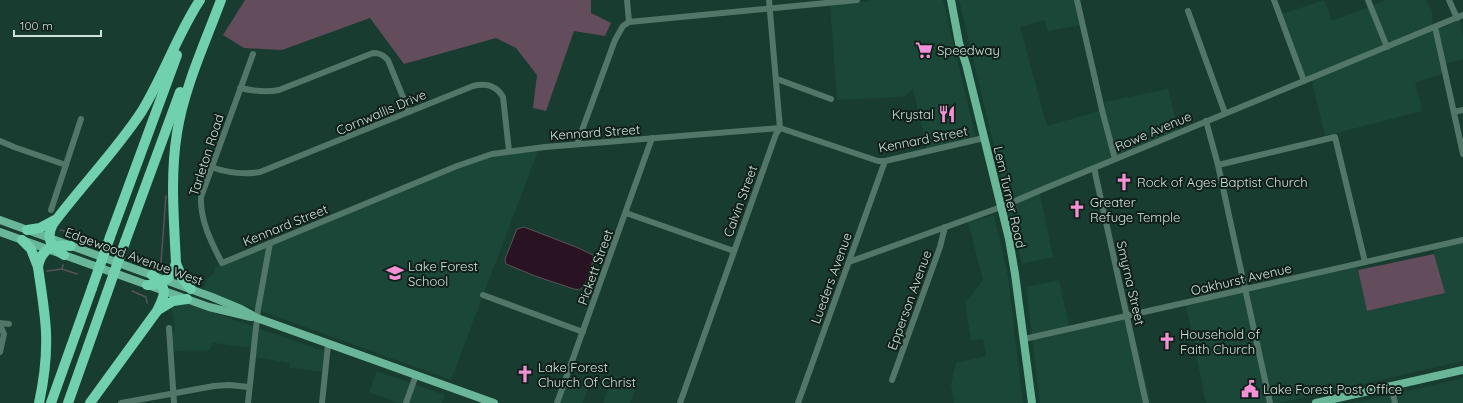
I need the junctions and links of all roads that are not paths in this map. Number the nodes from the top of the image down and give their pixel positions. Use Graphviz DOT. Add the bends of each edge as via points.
graph roads {
  1 [pos="201,0"];
  2 [pos="221,0"];
  3 [pos="627,0"];
  4 [pos="769,0"];
  5 [pos="857,0"];
  6 [pos="951,0"];
  7 [pos="1077,0"];
  8 [pos="1274,0"];
  9 [pos="1368,0"];
  10 [pos="1450,0"];
  11 [pos="770,8"];
  12 [pos="1188,11"];
  13 [pos="1463,15"];
  14 [pos="1457,18"];
  15 [pos="629,22"];
  16 [pos="1435,27"];
  17 [pos="1387,47"];
  18 [pos="253,54"];
  19 [pos="777,79"];
  20 [pos="1304,81"];
  21 [pos="240,88"];
  22 [pos="831,99"];
  23 [pos="1463,110"];
  24 [pos="410,112"];
  25 [pos="1454,112"];
  26 [pos="1225,113"];
  27 [pos="81,119"];
  28 [pos="1206,121"];
  29 [pos="780,128"];
  30 [pos="652,138"];
  31 [pos="984,138"];
  32 [pos="0,141"];
  33 [pos="577,144"];
  34 [pos="509,151"];
  35 [pos="1463,154"];
  36 [pos="1115,159"];
  37 [pos="885,161"];
  38 [pos="66,165"];
  39 [pos="1218,165"];
  40 [pos="211,167"];
  41 [pos="1094,168"];
  42 [pos="1002,207"];
  43 [pos="626,213"];
  44 [pos="54,214"];
  45 [pos="0,220"];
  46 [pos="945,227"];
  47 [pos="27,230"];
  48 [pos="0,232"];
  49 [pos="22,240"];
  50 [pos="1463,240"];
  51 [pos="270,243"];
  52 [pos="50,245"];
  53 [pos="71,246"];
  54 [pos="734,251"];
  55 [pos="64,255"];
  56 [pos="849,262"];
  57 [pos="1365,262"];
  58 [pos="176,263"];
  59 [pos="222,263"];
  60 [pos="38,268"];
  61 [pos="152,275"];
  62 [pos="147,285"];
  63 [pos="164,285"];
  64 [pos="191,289"];
  65 [pos="1244,289"];
  66 [pos="483,296"];
  67 [pos="187,299"];
  68 [pos="157,311"];
  69 [pos="1127,316"];
  70 [pos="257,318"];
  71 [pos="0,324"];
  72 [pos="9,324"];
  73 [pos="169,328"];
  74 [pos="583,332"];
  75 [pos="1024,339"];
  76 [pos="328,345"];
  77 [pos="0,352"];
  78 [pos="1463,370"];
  79 [pos="416,376"];
  80 [pos="892,380"];
  81 [pos="1391,386"];
  82 [pos="249,387"];
  83 [pos="174,394"];
  84 [pos="39,403"];
  85 [pos="51,403"];
  86 [pos="68,403"];
  87 [pos="90,403"];
  88 [pos="121,403"];
  89 [pos="174,403"];
  90 [pos="248,403"];
  91 [pos="322,403"];
  92 [pos="406,403"];
  93 [pos="494,403"];
  94 [pos="557,403"];
  95 [pos="680,403"];
  96 [pos="798,403"];
  97 [pos="1032,403"];
  98 [pos="1146,403"];
  99 [pos="1270,403"];
  100 [pos="1316,403"];
  101 [pos="1395,403"];
  1 -- 44 [label="highway" via="182,30 141,112 124,136"];
  1 -- 85 [label="highway, bridge" via="172,67"];
  2 -- 58 [label="highway" via="186,95 176,133 173,170"];
  2 -- 86 [label="highway, bridge" via="188,71"];
  3 -- 15 [label="street"];
  4 -- 11 [label="street, Calvin Street"];
  5 -- 11 [label="street"];
  6 -- 31 [label="main road, Lem Turner Road"];
  7 -- 36 [label="street"];
  8 -- 20 [label="street"];
  9 -- 17 [label="street"];
  10 -- 14 [label="street"];
  11 -- 15 [label="street"];
  11 -- 19 [label="street, Calvin Street"];
  12 -- 26 [label="street"];
  13 -- 14 [label="street, Rowe Avenue"];
  14 -- 16 [label="street, Rowe Avenue"];
  15 -- 33 [label="street" via="623,26 616,40"];
  16 -- 17 [label="street, Rowe Avenue"];
  16 -- 25 [label="street"];
  17 -- 20 [label="street, Rowe Avenue"];
  18 -- 21 [label="street, Tarleton Road"];
  19 -- 22 [label="street"];
  19 -- 29 [label="street, Calvin Street"];
  20 -- 26 [label="street, Rowe Avenue"];
  21 -- 24 [label="street" via="270,92 279,90 373,53 382,54 388,60"];
  21 -- 40 [label="street, Tarleton Road"];
  23 -- 25 [label="street"];
  24 -- 34 [label="street, Cornwallis Drive" via="473,86 489,85 503,97"];
  24 -- 40 [label="street, Cornwallis Drive" via="260,172 236,174"];
  25 -- 35 [label="street"];
  26 -- 28 [label="street, Rowe Avenue"];
  27 -- 38 [label="street"];
  28 -- 36 [label="street, Rowe Avenue"];
  28 -- 39 [label="street"];
  29 -- 30 [label="street, Kennard Street"];
  29 -- 37 [label="street, Kennard Street" via="872,160"];
  29 -- 54 [label="street, Calvin Street"];
  30 -- 33 [label="street, Kennard Street"];
  30 -- 43 [label="street, Pickett Street"];
  31 -- 37 [label="street, Kennard Street"];
  31 -- 42 [label="main road, Lem Turner Road"];
  32 -- 38 [label="street"];
  33 -- 34 [label="street, Kennard Street"];
  34 -- 51 [label="street, Kennard Street" via="457,166"];
  36 -- 41 [label="street, Rowe Avenue"];
  37 -- 56 [label="street, Lueders Avenue"];
  38 -- 44 [label="street"];
  39 -- 57 [label="street" via="1335,137"];
  39 -- 65 [label="street"];
  40 -- 59 [label="street, Tarleton Road" via="201,196 201,212"];
  41 -- 42 [label="street, Rowe Avenue"];
  41 -- 69 [label="street, Smyrna Street"];
  42 -- 46 [label="street, Rowe Avenue"];
  42 -- 75 [label="main road, Lem Turner Road"];
  43 -- 54 [label="street"];
  43 -- 74 [label="street, Pickett Street"];
  44 -- 47 [label="highway" via="40,228"];
  44 -- 52 [label="highway" via="50,229"];
  45 -- 47 [label="main road, Edgewood Avenue West"];
  46 -- 56 [label="street, Rowe Avenue"];
  46 -- 80 [label="street, Epperson Avenue"];
  47 -- 52 [label="main road, Edgewood Avenue West"];
  48 -- 49 [label="main road, Edgewood Avenue West"];
  49 -- 52 [label="main road, Edgewood Avenue West"];
  49 -- 60 [label="highway" via="31,249"];
  50 -- 57 [label="street, Oakhurst Avenue"];
  51 -- 59 [label="street, Kennard Street"];
  51 -- 70 [label="street"];
  52 -- 53 [label="highway"];
  52 -- 55 [label="highway"];
  52 -- 60 [label="highway" via="41,256"];
  53 -- 61 [label="main road, Edgewood Avenue West"];
  54 -- 95 [label="street, Calvin Street"];
  55 -- 62 [label="main road, Edgewood Avenue West"];
  56 -- 96 [label="street, Lueders Avenue"];
  57 -- 65 [label="street, Oakhurst Avenue"];
  58 -- 63 [label="highway"];
  58 -- 64 [label="highway" via="182,278"];
  60 -- 84 [label="highway" via="46,339 43,387"];
  61 -- 63 [label="highway"];
  62 -- 63 [label="highway"];
  63 -- 64 [label="main road, Edgewood Avenue West"];
  63 -- 67 [label="main road, Edgewood Avenue West"];
  63 -- 68 [label="highway" via="164,297"];
  64 -- 70 [label="main road, Edgewood Avenue West"];
  65 -- 69 [label="street, Oakhurst Avenue"];
  65 -- 99 [label="street"];
  66 -- 74 [label="street"];
  67 -- 68 [label="highway" via="173,301"];
  67 -- 70 [label="main road, Edgewood Avenue West" via="224,312"];
  68 -- 87 [label="highway"];
  69 -- 75 [label="street, Oakhurst Avenue"];
  69 -- 98 [label="street, Smyrna Street"];
  70 -- 76 [label="main road, Edgewood Avenue West"];
  70 -- 82 [label="street"];
  71 -- 72 [label="street"];
  71 -- 77 [label="street" via="4,334"];
  73 -- 83 [label="street"];
  74 -- 94 [label="street, Pickett Street"];
  75 -- 97 [label="main road, Lem Turner Road"];
  76 -- 79 [label="main road, Edgewood Avenue West"];
  76 -- 91 [label="street"];
  78 -- 81 [label="main road"];
  79 -- 92 [label="street"];
  79 -- 93 [label="main road, Edgewood Avenue West"];
  81 -- 100 [label="main road"];
  81 -- 101 [label="street"];
  82 -- 83 [label="street" via="214,386"];
  82 -- 90 [label="street"];
  83 -- 88 [label="street"];
  83 -- 89 [label="street"];
}
